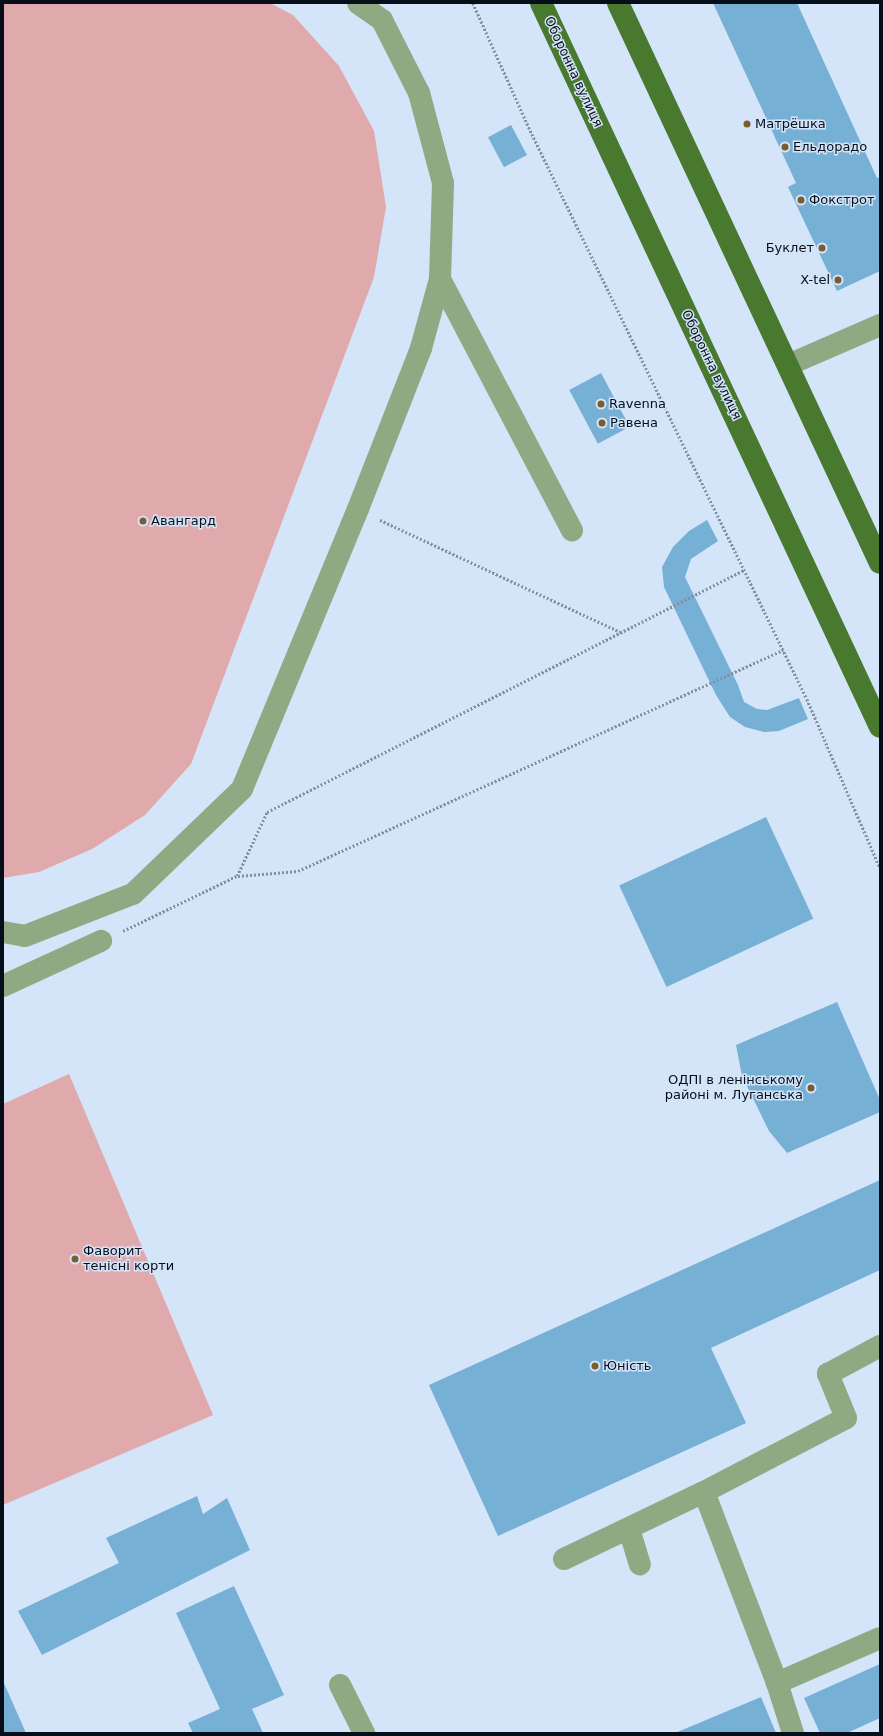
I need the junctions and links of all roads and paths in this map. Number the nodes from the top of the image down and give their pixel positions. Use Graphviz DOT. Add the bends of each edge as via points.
graph roads {
  1 [pos="358,3"];
  2 [pos="473,3"];
  3 [pos="541,3"];
  4 [pos="618,3"];
  5 [pos="440,279"];
  6 [pos="880,325"];
  7 [pos="788,365"];
  8 [pos="358,510"];
  9 [pos="572,530"];
  10 [pos="880,563"];
  11 [pos="744,570"];
  12 [pos="621,632"];
  13 [pos="783,650"];
  14 [pos="880,727"];
  15 [pos="880,868"];
  16 [pos="237,876"];
  17 [pos="3,932"];
  18 [pos="101,942"];
  19 [pos="3,986"];
  20 [pos="880,1346"];
  21 [pos="704,1492"];
  22 [pos="629,1529"];
  23 [pos="564,1559"];
  24 [pos="640,1564"];
  25 [pos="880,1638"];
  26 [pos="777,1683"];
  27 [pos="340,1685"];
  28 [pos="364,1733"];
  29 [pos="793,1733"];
  1 -- 5 [label="street" via="382,20 419,93 443,183"];
  2 -- 11 [label="path" via="532,134"];
  3 -- 14 [label="main road, Оборонна вулиця"];
  4 -- 7 [label="main road"];
  5 -- 8 [label="street" via="421,348"];
  5 -- 9 [label="street"];
  6 -- 7 [label="street"];
  7 -- 10 [label="main road"];
  8 -- 12 [label="path"];
  8 -- 17 [label="street" via="242,789 133,894 25,936"];
  11 -- 12 [label="path"];
  11 -- 13 [label="path"];
  12 -- 16 [label="path" via="268,812"];
  13 -- 15 [label="path" via="807,699"];
  13 -- 16 [label="path" via="298,871"];
  16 -- 18 [label="path"];
  18 -- 19 [label="street"];
  20 -- 21 [label="street" via="828,1374 846,1418"];
  21 -- 22 [label="street"];
  21 -- 26 [label="street"];
  22 -- 23 [label="street"];
  22 -- 24 [label="street"];
  25 -- 26 [label="street"];
  26 -- 29 [label="street"];
  27 -- 28 [label="street"];
}
